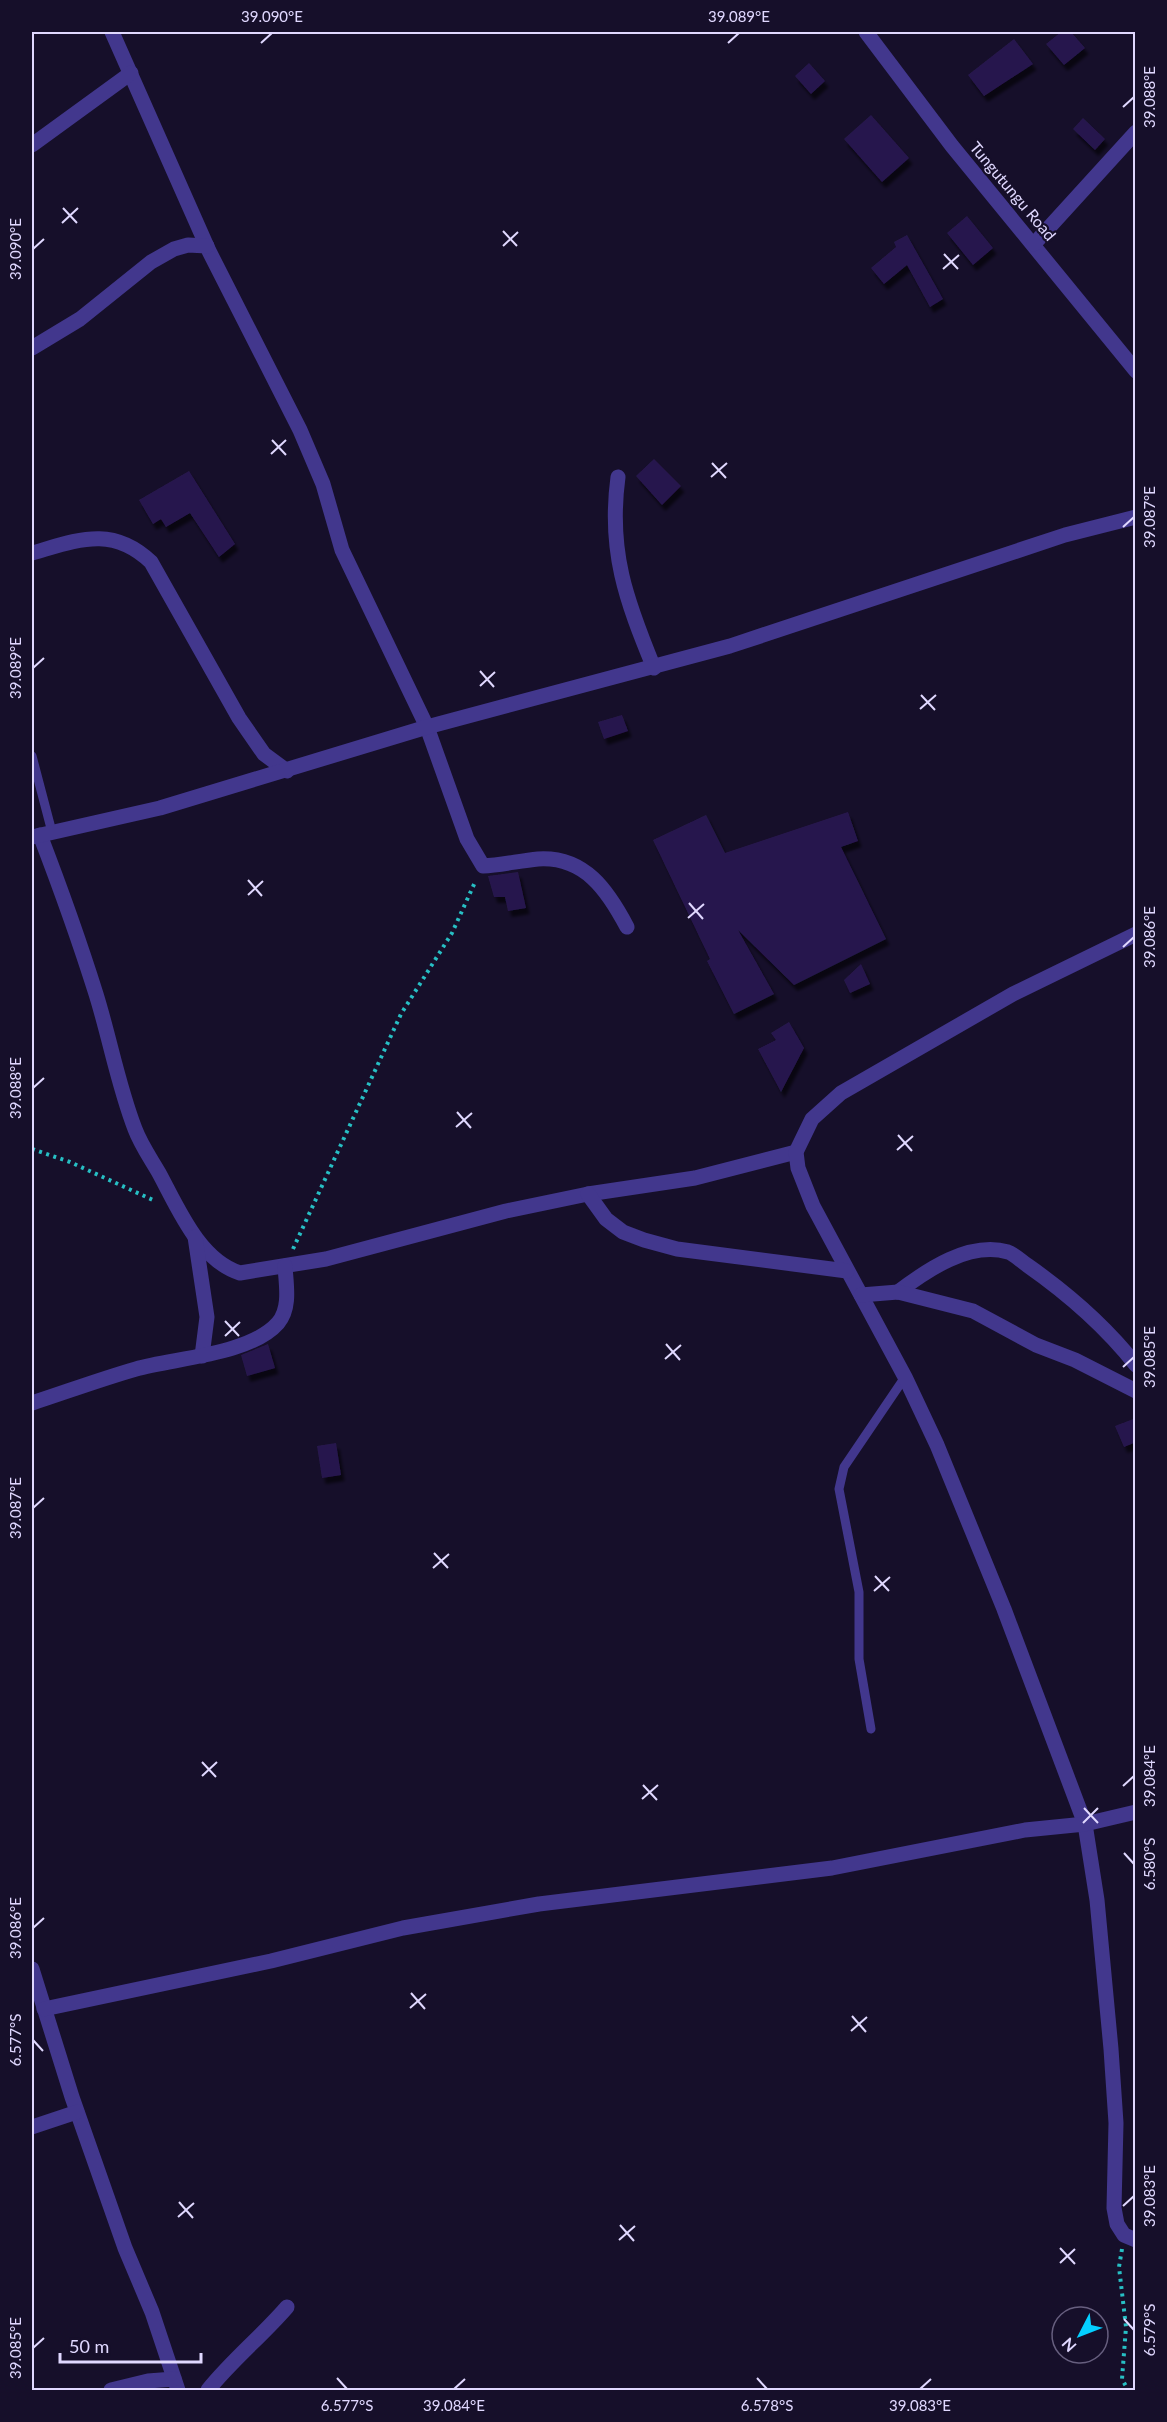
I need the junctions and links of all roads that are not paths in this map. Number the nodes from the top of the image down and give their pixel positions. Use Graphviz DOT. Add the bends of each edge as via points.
graph roads {
  1 [pos="112,32"];
  2 [pos="866,32"];
  3 [pos="131,73"];
  4 [pos="1136,132"];
  5 [pos="32,145"];
  6 [pos="1034,244"];
  7 [pos="207,246"];
  8 [pos="32,348"];
  9 [pos="1136,371"];
  10 [pos="618,477"];
  11 [pos="1136,517"];
  12 [pos="32,553"];
  13 [pos="654,668"];
  14 [pos="427,727"];
  15 [pos="32,756"];
  16 [pos="288,771"];
  17 [pos="41,835"];
  18 [pos="627,927"];
  19 [pos="1135,937"];
  20 [pos="796,1152"];
  21 [pos="588,1194"];
  22 [pos="195,1234"];
  23 [pos="285,1266"];
  24 [pos="847,1271"];
  25 [pos="898,1292"];
  26 [pos="861,1295"];
  27 [pos="202,1356"];
  28 [pos="1136,1365"];
  29 [pos="905,1377"];
  30 [pos="1136,1391"];
  31 [pos="32,1403"];
  32 [pos="871,1729"];
  33 [pos="1136,1812"];
  34 [pos="1085,1824"];
  35 [pos="32,1969"];
  36 [pos="44,2008"];
  37 [pos="77,2112"];
  38 [pos="32,2127"];
  39 [pos="1130,2238"];
  40 [pos="287,2307"];
  41 [pos="176,2385"];
  42 [pos="111,2391"];
  43 [pos="208,2391"];
  1 -- 3 [label="street"];
  2 -- 6 [label="street, Tungutungu Road" via="952,146"];
  3 -- 5 [label="street"];
  3 -- 7 [label="street"];
  4 -- 6 [label="street"];
  6 -- 9 [label="street, Tungutungu Road"];
  7 -- 8 [label="street" via="174,249 151,262 80,319"];
  7 -- 14 [label="street" via="300,430 323,484 342,550"];
  10 -- 13 [label="street" via="614,508 619,571 628,606"];
  11 -- 13 [label="street" via="1065,535 813,620"];
  12 -- 16 [label="street" via="95,537 118,539 139,551 151,562 239,718 264,754"];
  13 -- 14 [label="street"];
  14 -- 16 [label="street"];
  14 -- 18 [label="street" via="467,839 483,866 540,859 574,865 610,894"];
  15 -- 17 [label="lane"];
  16 -- 17 [label="street" via="160,808"];
  17 -- 22 [label="street" via="109,1036 136,1132"];
  19 -- 20 [label="street" via="1013,994 841,1093 813,1119"];
  20 -- 21 [label="street" via="695,1178"];
  20 -- 24 [label="street" via="813,1206"];
  21 -- 23 [label="street"];
  21 -- 24 [label="street" via="606,1219 623,1232 644,1240 677,1249"];
  22 -- 23 [label="street" via="228,1269 240,1273"];
  22 -- 27 [label="street" via="207,1317"];
  23 -- 27 [label="street" via="285,1308 278,1323 251,1341"];
  24 -- 26 [label="street"];
  25 -- 26 [label="street"];
  25 -- 28 [label="street" via="954,1258 983,1251 1009,1252 1077,1305"];
  25 -- 30 [label="street" via="973,1311"];
  26 -- 29 [label="street"];
  27 -- 31 [label="street" via="137,1368"];
  29 -- 32 [label="lane" via="843,1467 839,1489 859,1592 859,1659"];
  29 -- 34 [label="street" via="974,1532"];
  33 -- 34 [label="street"];
  34 -- 36 [label="street" via="1005,1833 832,1868 539,1904 403,1928 271,1961"];
  34 -- 39 [label="street" via="1097,1900 1111,2049 1116,2123 1114,2208 1117,2224"];
  35 -- 36 [label="street"];
  36 -- 37 [label="street"];
  37 -- 38 [label="street"];
  37 -- 41 [label="street"];
  40 -- 43 [label="street"];
  41 -- 42 [label="street" via="148,2381"];
}
